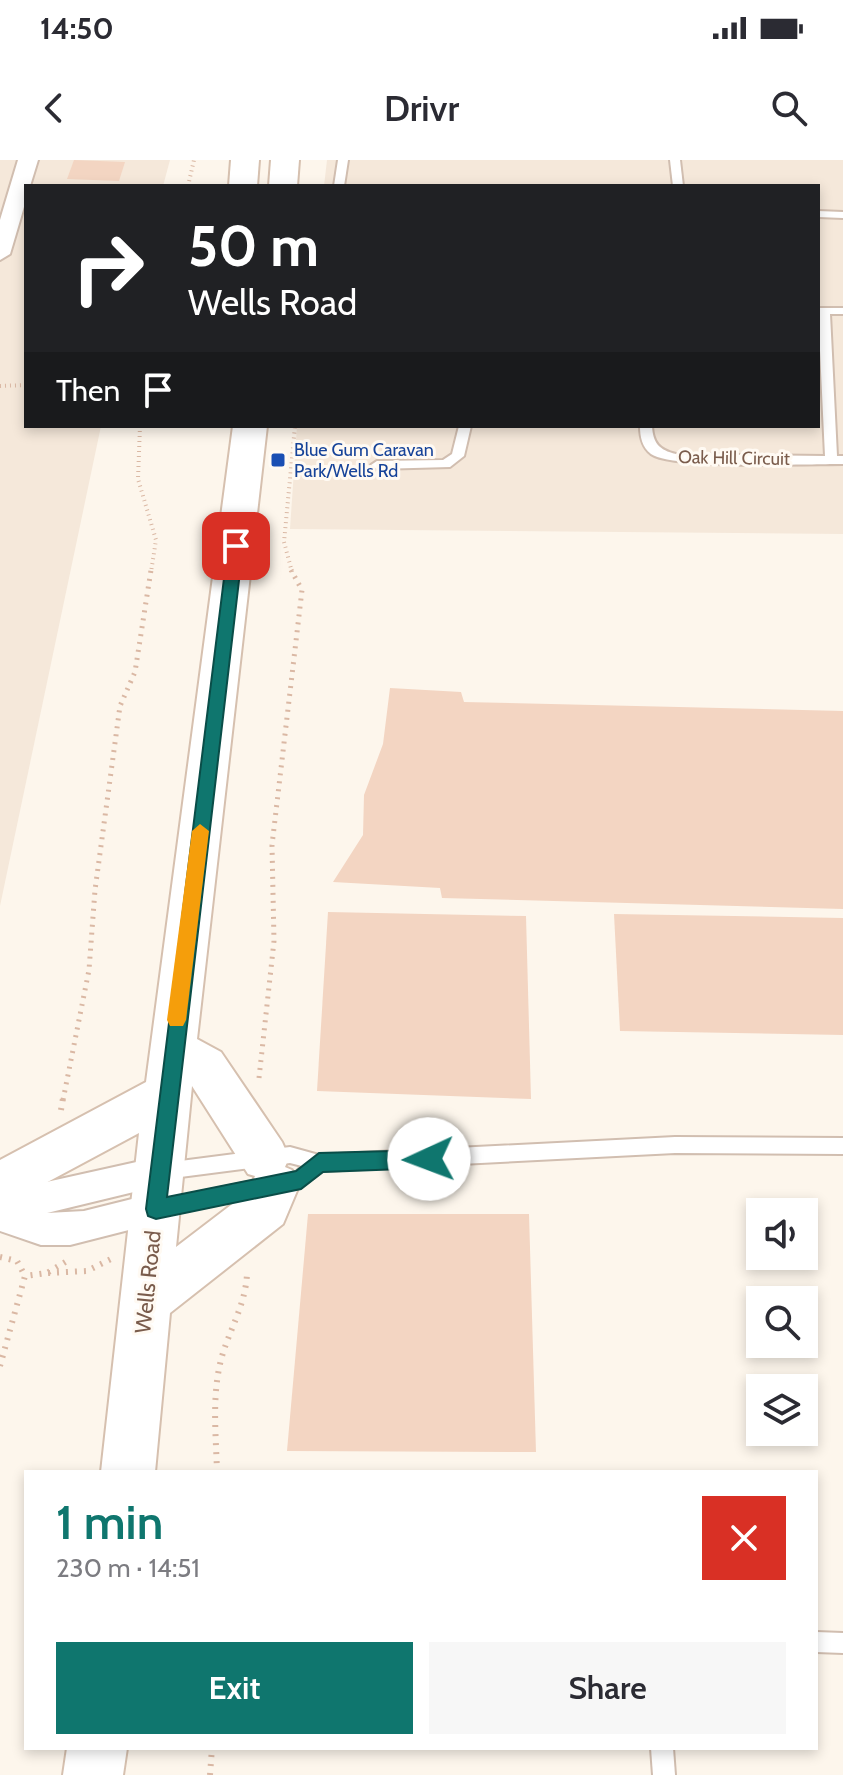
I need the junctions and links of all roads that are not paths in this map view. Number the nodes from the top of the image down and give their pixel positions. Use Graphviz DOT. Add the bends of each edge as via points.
graph roads {
  1 [pos="28,160"];
  2 [pos="245,160"];
  3 [pos="285,160"];
  4 [pos="343,160"];
  5 [pos="675,160"];
  6 [pos="243,184"];
  7 [pos="283,184"];
  8 [pos="339,184"];
  9 [pos="678,184"];
  10 [pos="820,214"];
  11 [pos="843,215"];
  12 [pos="0,254"];
  13 [pos="821,311"];
  14 [pos="843,311"];
  15 [pos="250,428"];
  16 [pos="465,428"];
  17 [pos="646,428"];
  18 [pos="837,460"];
  19 [pos="377,465"];
  20 [pos="173,1049"];
  21 [pos="168,1094"];
  22 [pos="843,1146"];
  23 [pos="260,1155"];
  24 [pos="319,1163"];
  25 [pos="158,1191"];
  26 [pos="5,1206"];
  27 [pos="145,1301"];
  28 [pos="128,1470"];
  29 [pos="818,1642"];
  30 [pos="843,1643"];
  31 [pos="97,1750"];
  32 [pos="662,1750"];
  33 [pos="93,1775"];
  34 [pos="664,1775"];
  1 -- 12 [label="street"];
  2 -- 6 [label="main road"];
  3 -- 7 [label="main road"];
  4 -- 8 [label="lane"];
  5 -- 9 [label="lane"];
  10 -- 11 [label="lane"];
  13 -- 14 [label="lane"];
  13 -- 18 [label="lane"];
  15 -- 20 [label="main road, Wells Road"];
  16 -- 19 [label="lane" via="461,449 451,462"];
  17 -- 18 [label="lane, Oak Hill Circuit" via="651,448 676,458"];
  20 -- 21 [label="main road, Wells Road"];
  20 -- 23 [label="main road" via="205,1067"];
  21 -- 25 [label="main road, Wells Road"];
  21 -- 26 [label="main road" via="25,1169"];
  22 -- 24 [label="lane" via="675,1145"];
  23 -- 24 [label="lane" via="290,1155"];
  23 -- 24 [label="lane" via="301,1179"];
  23 -- 25 [label="lane"];
  23 -- 25 [label="lane" via="216,1195"];
  23 -- 27 [label="main road" via="266,1208"];
  25 -- 26 [label="street"];
  25 -- 26 [label="street" via="74,1228 39,1229"];
  25 -- 27 [label="main road, Wells Road"];
  27 -- 28 [label="main road, Wells Road"];
  29 -- 30 [label="lane"];
  31 -- 33 [label="main road"];
  32 -- 34 [label="lane"];
}
